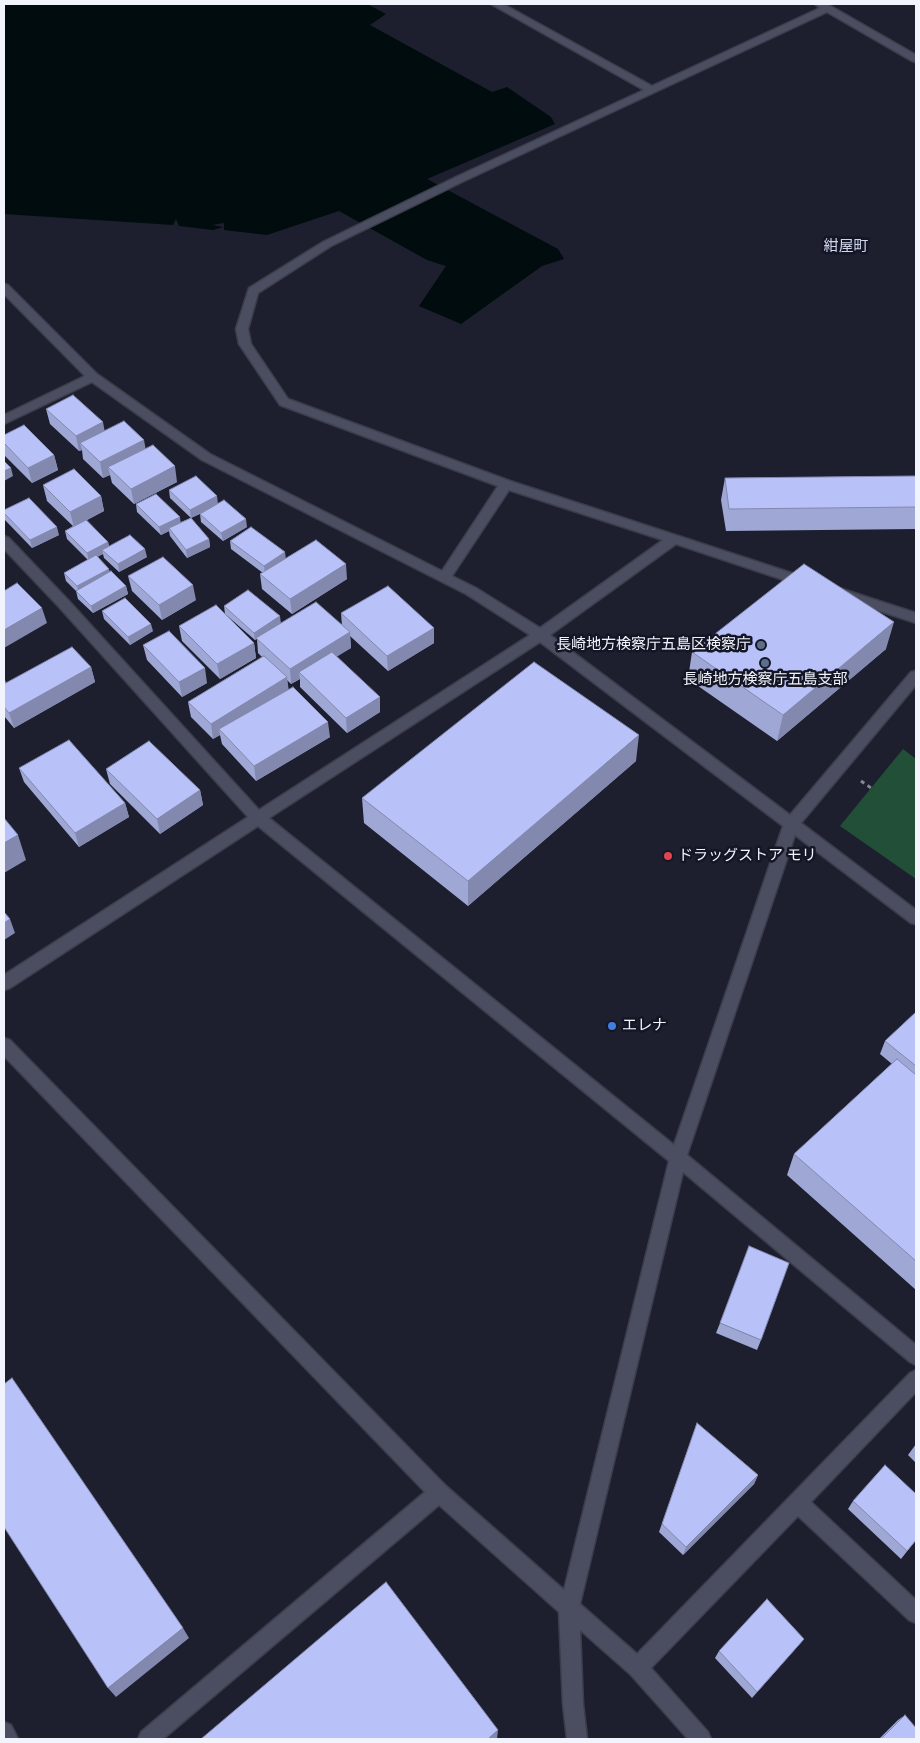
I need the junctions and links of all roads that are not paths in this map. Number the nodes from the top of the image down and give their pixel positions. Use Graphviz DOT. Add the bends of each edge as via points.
graph roads {
  1 [pos="496,4"];
  2 [pos="823,6"];
  3 [pos="916,49"];
  4 [pos="902,53"];
  5 [pos="916,59"];
  6 [pos="652,90"];
  7 [pos="4,288"];
  8 [pos="93,378"];
  9 [pos="4,420"];
  10 [pos="506,484"];
  11 [pos="674,539"];
  12 [pos="4,542"];
  13 [pos="444,578"];
  14 [pos="916,618"];
  15 [pos="540,635"];
  16 [pos="916,676"];
  17 [pos="257,817"];
  18 [pos="791,825"];
  19 [pos="916,918"];
  20 [pos="4,983"];
  21 [pos="4,1046"];
  22 [pos="678,1158"];
  23 [pos="916,1356"];
  24 [pos="916,1379"];
  25 [pos="439,1493"];
  26 [pos="797,1502"];
  27 [pos="570,1608"];
  28 [pos="916,1613"];
  29 [pos="638,1668"];
  30 [pos="4,1732"];
  31 [pos="8,1739"];
  32 [pos="148,1739"];
  33 [pos="577,1739"];
  34 [pos="701,1739"];
  1 -- 6 [label="street"];
  2 -- 4 [label="street"];
  2 -- 6 [label="street"];
  3 -- 4 [label="street"];
  4 -- 5 [label="street"];
  6 -- 10 [label="street" via="327,244 253,291 242,329 245,344 284,402"];
  7 -- 8 [label="street"];
  8 -- 9 [label="street"];
  8 -- 13 [label="street" via="206,456"];
  10 -- 11 [label="street"];
  10 -- 13 [label="street"];
  11 -- 14 [label="street"];
  11 -- 15 [label="street"];
  12 -- 17 [label="street"];
  13 -- 15 [label="street" via="471,591"];
  15 -- 17 [label="street"];
  15 -- 18 [label="street"];
  16 -- 18 [label="street"];
  17 -- 20 [label="street"];
  17 -- 22 [label="street"];
  18 -- 19 [label="street"];
  18 -- 22 [label="street"];
  21 -- 25 [label="street"];
  22 -- 23 [label="street"];
  22 -- 27 [label="street"];
  24 -- 26 [label="street"];
  25 -- 27 [label="street"];
  25 -- 32 [label="street"];
  26 -- 28 [label="street"];
  26 -- 29 [label="street"];
  27 -- 29 [label="street"];
  27 -- 33 [label="street"];
  29 -- 34 [label="street"];
  30 -- 31 [label="street"];
}
